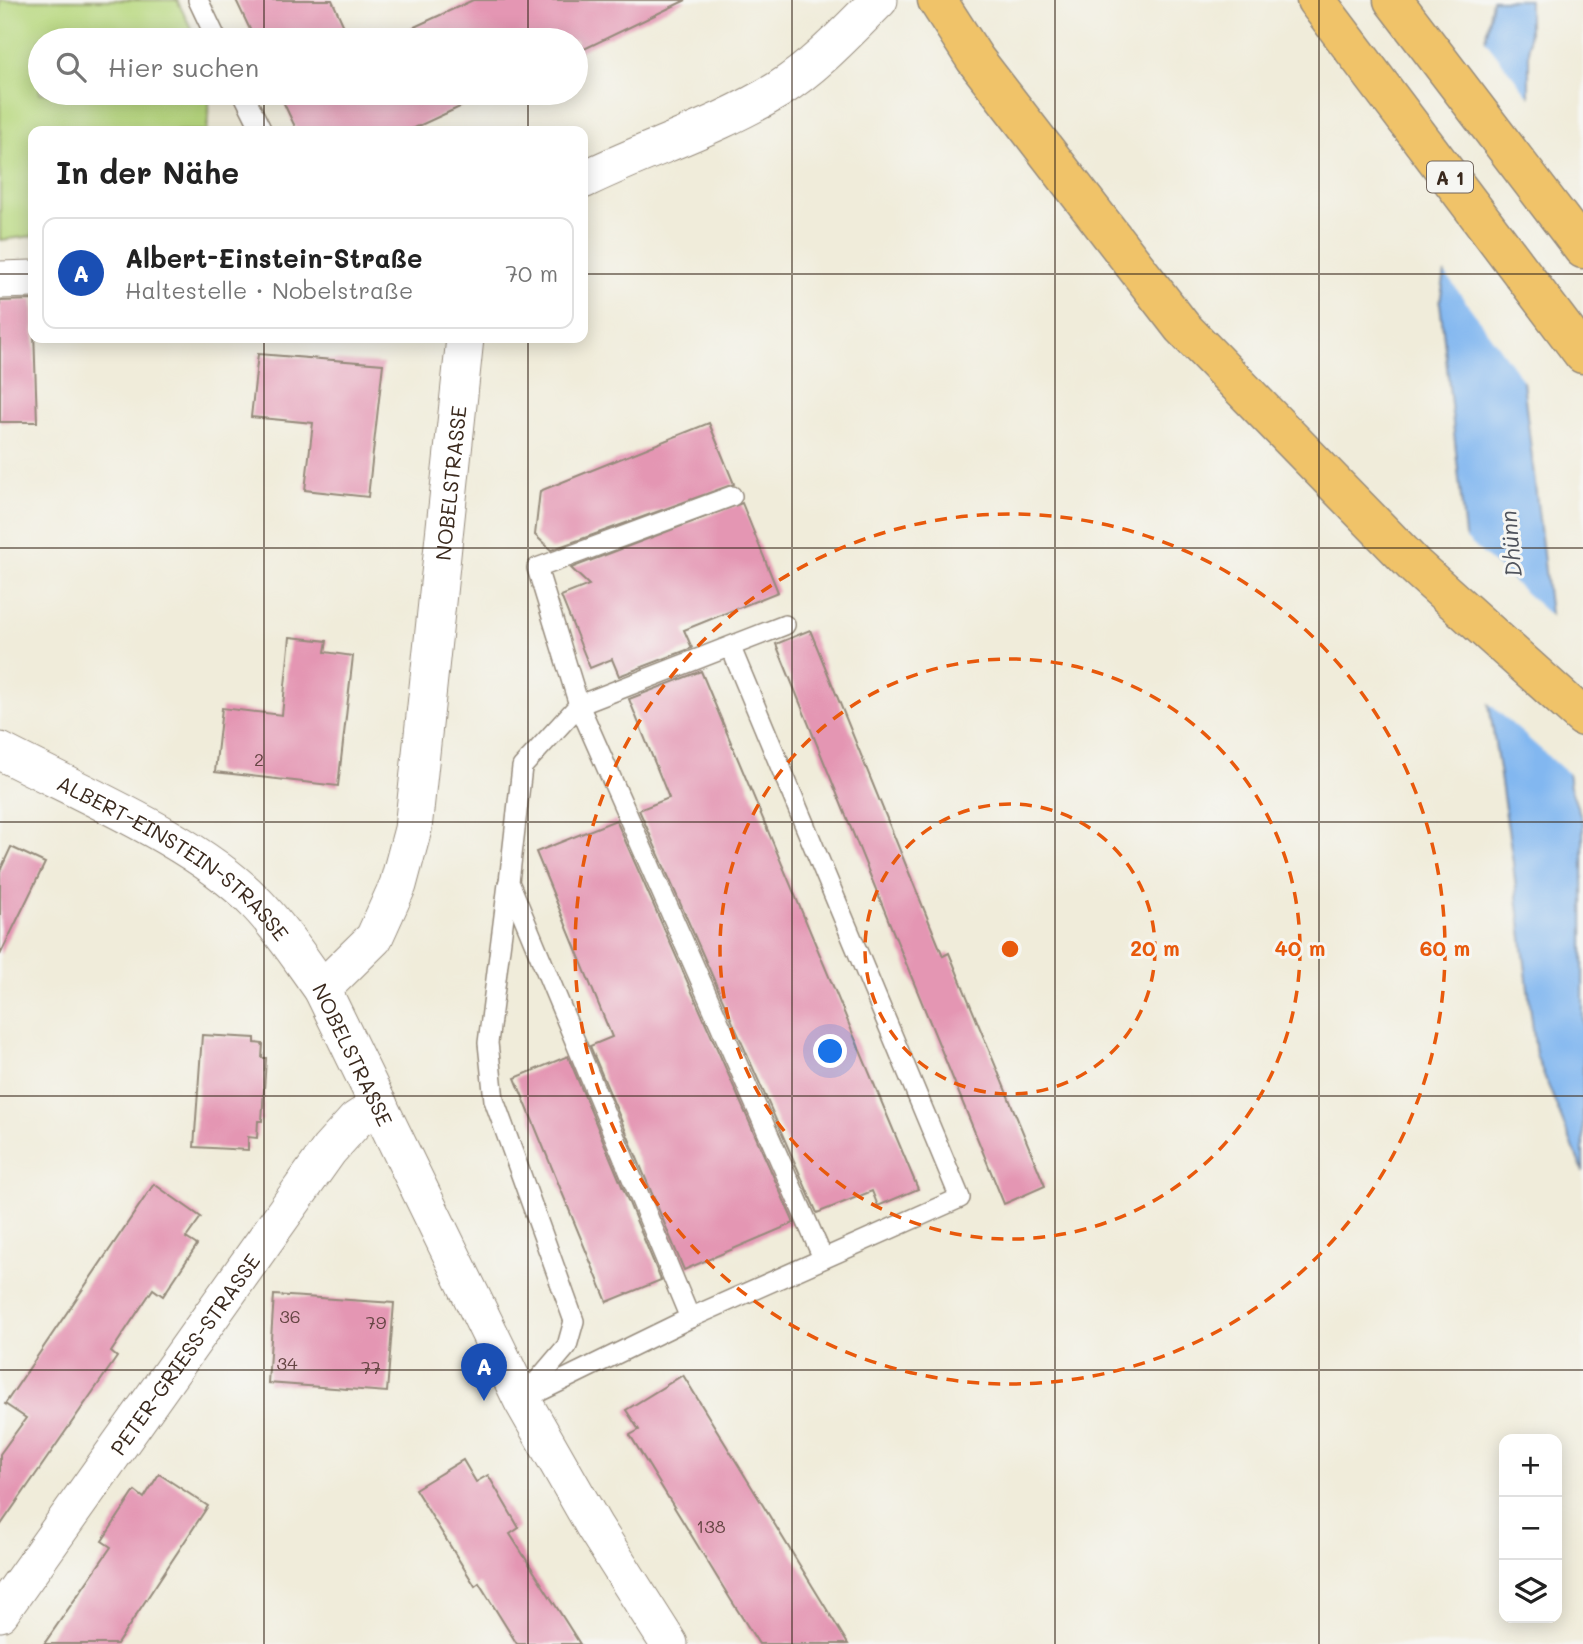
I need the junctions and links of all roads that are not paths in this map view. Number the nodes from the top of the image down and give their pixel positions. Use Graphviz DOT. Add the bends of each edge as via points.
graph roads {
  1 [pos="198,0"];
  2 [pos="879,0"];
  3 [pos="937,0"];
  4 [pos="1316,0"];
  5 [pos="1393,0"];
  6 [pos="211,28"];
  7 [pos="249,105"];
  8 [pos="260,126"];
  9 [pos="588,178"];
  10 [pos="1583,249"];
  11 [pos="28,279"];
  12 [pos="0,280"];
  13 [pos="464,343"];
  14 [pos="1583,354"];
  15 [pos="732,496"];
  16 [pos="785,625"];
  17 [pos="731,648"];
  18 [pos="579,705"];
  19 [pos="1583,717"];
  20 [pos="0,751"];
  21 [pos="509,882"];
  22 [pos="322,989"];
  23 [pos="379,1105"];
  24 [pos="823,1258"];
  25 [pos="690,1318"];
  26 [pos="522,1400"];
  27 [pos="0,1613"];
  28 [pos="669,1644"];
  1 -- 6 [label="lane"];
  2 -- 9 [label="street" via="781,88 690,136"];
  3 -- 19 [label="highway" via="975,59 1182,327 1416,567"];
  4 -- 14 [label="highway, A 1"];
  5 -- 10 [label="highway"];
  7 -- 8 [label="lane"];
  11 -- 12 [label="street"];
  13 -- 22 [label="street, NOBELSTRASSE" via="413,830 398,885 374,938"];
  15 -- 18 [label="lane" via="537,568"];
  16 -- 17 [label="lane"];
  17 -- 18 [label="lane"];
  17 -- 24 [label="lane" via="960,1198"];
  18 -- 21 [label="lane" via="522,767"];
  18 -- 24 [label="lane"];
  20 -- 22 [label="street, ALBERT-EINSTEIN-STRASSE" via="182,845 221,873 256,902"];
  21 -- 25 [label="lane"];
  21 -- 26 [label="lane" via="488,1044 494,1100 574,1321 567,1346"];
  22 -- 23 [label="street, NOBELSTRASSE"];
  23 -- 26 [label="street, NOBELSTRASSE"];
  23 -- 27 [label="street, PETER-GRIESS-STRASSE" via="356,1120 329,1150"];
  24 -- 25 [label="lane"];
  25 -- 26 [label="lane"];
  26 -- 28 [label="street, NOBELSTRASSE"];
}
